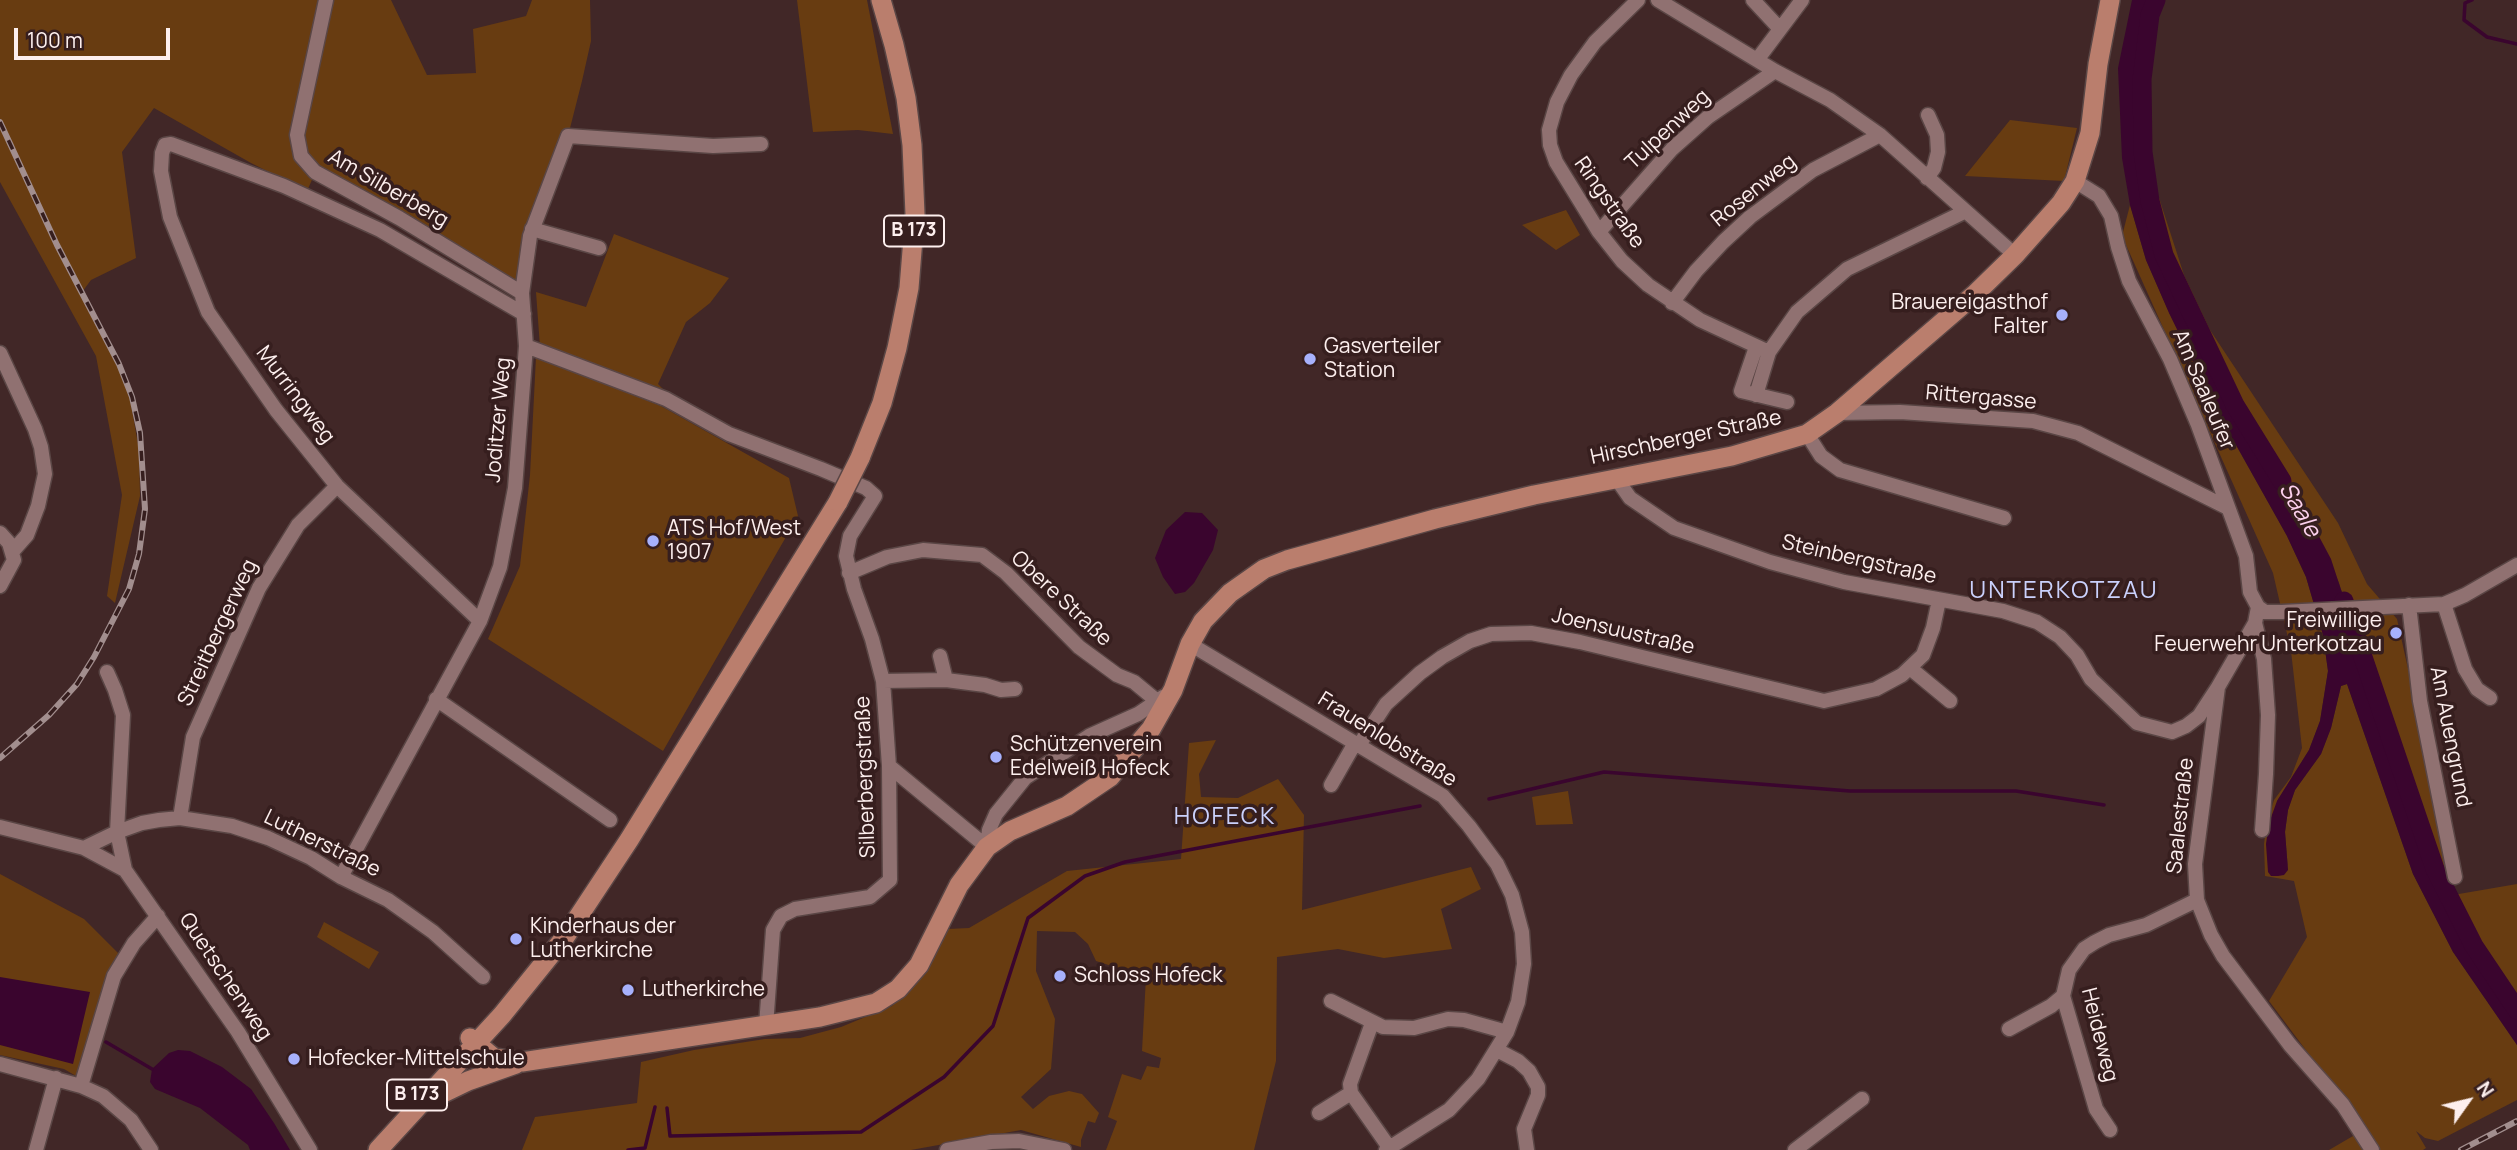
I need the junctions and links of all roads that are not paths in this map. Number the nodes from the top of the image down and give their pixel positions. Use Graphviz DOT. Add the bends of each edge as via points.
graph roads {
  1 [pos="326,0"];
  2 [pos="881,0"];
  3 [pos="1638,0"];
  4 [pos="1657,0"];
  5 [pos="1753,0"];
  6 [pos="1802,0"];
  7 [pos="2110,0"];
  8 [pos="1780,29"];
  9 [pos="1757,60"];
  10 [pos="1775,71"];
  11 [pos="1928,115"];
  12 [pos="1880,135"];
  13 [pos="761,144"];
  14 [pos="1927,178"];
  15 [pos="2075,181"];
  16 [pos="1964,212"];
  17 [pos="532,229"];
  18 [pos="1599,232"];
  19 [pos="599,248"];
  20 [pos="2015,256"];
  21 [pos="522,293"];
  22 [pos="1672,303"];
  23 [pos="524,314"];
  24 [pos="526,346"];
  25 [pos="1763,350"];
  26 [pos="0,353"];
  27 [pos="1787,402"];
  28 [pos="1840,412"];
  29 [pos="1807,434"];
  30 [pos="1616,478"];
  31 [pos="337,486"];
  32 [pos="2228,508"];
  33 [pos="2004,518"];
  34 [pos="0,533"];
  35 [pos="12,552"];
  36 [pos="2517,565"];
  37 [pos="849,573"];
  38 [pos="0,586"];
  39 [pos="1939,600"];
  40 [pos="2444,604"];
  41 [pos="2402,606"];
  42 [pos="2258,607"];
  43 [pos="480,621"];
  44 [pos="2255,623"];
  45 [pos="1190,644"];
  46 [pos="940,656"];
  47 [pos="1910,667"];
  48 [pos="107,672"];
  49 [pos="946,680"];
  50 [pos="883,681"];
  51 [pos="2218,687"];
  52 [pos="1015,689"];
  53 [pos="1165,695"];
  54 [pos="2490,698"];
  55 [pos="436,699"];
  56 [pos="1950,701"];
  57 [pos="1357,744"];
  58 [pos="889,766"];
  59 [pos="1331,785"];
  60 [pos="180,818"];
  61 [pos="610,820"];
  62 [pos="0,827"];
  63 [pos="2262,830"];
  64 [pos="117,832"];
  65 [pos="84,848"];
  66 [pos="987,848"];
  67 [pos="125,870"];
  68 [pos="341,877"];
  69 [pos="2455,877"];
  70 [pos="2197,900"];
  71 [pos="158,916"];
  72 [pos="483,977"];
  73 [pos="2063,996"];
  74 [pos="1331,1001"];
  75 [pos="1372,1023"];
  76 [pos="766,1026"];
  77 [pos="2009,1029"];
  78 [pos="1507,1032"];
  79 [pos="473,1041"];
  80 [pos="1497,1051"];
  81 [pos="522,1062"];
  82 [pos="0,1064"];
  83 [pos="56,1078"];
  84 [pos="81,1086"];
  85 [pos="1351,1093"];
  86 [pos="1862,1099"];
  87 [pos="423,1102"];
  88 [pos="1319,1113"];
  89 [pos="2110,1130"];
  90 [pos="1389,1149"];
  91 [pos="36,1150"];
  92 [pos="151,1150"];
  93 [pos="310,1150"];
  94 [pos="362,1150"];
  95 [pos="378,1150"];
  96 [pos="947,1150"];
  97 [pos="1064,1150"];
  98 [pos="1527,1150"];
  99 [pos="1796,1150"];
  100 [pos="2372,1150"];
  1 -- 21 [label="street, Am Silberberg" via="297,135 301,156 315,173"];
  2 -- 79 [label="main road, B 173, bridge" via="910,125 915,214 909,288 882,403 838,502 629,840 565,937"];
  3 -- 18 [label="street, Ringstraße" via="1595,42 1571,75 1549,130 1556,162"];
  4 -- 9 [label="street"];
  5 -- 8 [label="street"];
  6 -- 8 [label="street"];
  7 -- 15 [label="main road, Hirschberger Straße" via="2090,134"];
  8 -- 9 [label="street"];
  9 -- 10 [label="street"];
  10 -- 12 [label="street" via="1830,100"];
  10 -- 18 [label="street, Tulpenweg" via="1708,117 1672,149"];
  11 -- 14 [label="street" via="1938,152"];
  12 -- 14 [label="street"];
  12 -- 22 [label="street, Rosenweg" via="1812,170 1750,217 1696,271"];
  13 -- 17 [label="street, Joditzer Weg" via="713,146 568,136"];
  14 -- 16 [label="street"];
  15 -- 20 [label="main road, Hirschberger Straße"];
  15 -- 32 [label="street, Am Saaleufer" via="2099,196 2111,216 2129,281 2199,425"];
  16 -- 20 [label="street"];
  16 -- 25 [label="street" via="1847,269 1797,312"];
  17 -- 19 [label="street"];
  17 -- 21 [label="street, Joditzer Weg"];
  18 -- 22 [label="street, Ringstraße" via="1622,261"];
  20 -- 28 [label="main road, Hirschberger Straße"];
  21 -- 23 [label="street, Joditzer Weg"];
  22 -- 25 [label="street, Ringstraße"];
  23 -- 24 [label="street, Joditzer Weg"];
  23 -- 31 [label="street, Murringweg" via="380,230 284,186 165,145 161,171 170,217 208,312 276,410"];
  24 -- 37 [label="street, Silberbergstraße" via="666,400 729,434 871,492 873,501 846,545"];
  24 -- 43 [label="street, Joditzer Weg" via="515,488 500,568"];
  25 -- 27 [label="street" via="1741,391"];
  26 -- 35 [label="street" via="35,429 45,474 27,536"];
  28 -- 29 [label="main road, Hirschberger Straße"];
  28 -- 32 [label="street, Rittergasse" via="2033,421 2078,433"];
  29 -- 30 [label="main road, Hirschberger Straße" via="1732,456"];
  29 -- 33 [label="street" via="1821,456 1840,471"];
  30 -- 39 [label="street, Steinbergstraße" via="1630,498 1674,528 1770,562"];
  30 -- 45 [label="main road, Hirschberger Straße" via="1435,519 1287,560 1264,569 1230,593 1203,621"];
  31 -- 43 [label="street, Murringweg"];
  31 -- 60 [label="street, Streitbergerweg" via="298,525 259,588 193,737"];
  32 -- 42 [label="street, Am Saaleufer" via="2246,556 2249,592"];
  34 -- 35 [label="street"];
  35 -- 38 [label="street" via="14,560"];
  36 -- 40 [label="street"];
  37 -- 50 [label="street, Silberbergstraße"];
  37 -- 53 [label="street, Obere Straße" via="887,557 923,550 982,555 1079,647 1117,675"];
  39 -- 47 [label="street, Joensuustraße" via="1923,655"];
  39 -- 51 [label="street, Steinbergstraße" via="2037,622 2060,637 2091,679 2137,723 2172,732 2186,726 2199,716"];
  40 -- 41 [label="street"];
  40 -- 54 [label="street" via="2465,669 2477,689"];
  41 -- 42 [label="street" via="2282,612"];
  41 -- 69 [label="street, Am Auengrund"];
  42 -- 44 [label="street, Saalestraße"];
  43 -- 55 [label="street, Joditzer Weg"];
  44 -- 51 [label="street, Saalestraße"];
  44 -- 63 [label="street" via="2264,659 2268,715"];
  45 -- 53 [label="main road, Hirschberger Straße"];
  45 -- 57 [label="street, Frauenlobstraße"];
  46 -- 49 [label="street"];
  47 -- 56 [label="street"];
  47 -- 57 [label="street, Joensuustraße" via="1876,690 1824,701 1580,642 1531,633 1491,634 1470,641 1420,673 1386,704"];
  48 -- 64 [label="street" via="123,715"];
  49 -- 50 [label="street"];
  49 -- 52 [label="street" via="1000,691"];
  50 -- 58 [label="street, Silberbergstraße"];
  51 -- 70 [label="street, Saalestraße" via="2195,864"];
  53 -- 66 [label="main road, Hirschberger Straße" via="1151,729 1110,777 1067,806 1010,831"];
  53 -- 66 [label="street" via="1025,778 996,814"];
  55 -- 61 [label="street"];
  55 -- 68 [label="street, Joditzer Weg"];
  57 -- 59 [label="street, Joensuustraße"];
  57 -- 78 [label="street, Frauenlobstraße" via="1443,796 1497,864 1522,932 1524,964"];
  58 -- 66 [label="street"];
  58 -- 76 [label="street, Silberbergstraße" via="890,880 870,897 795,909 781,916 773,930"];
  60 -- 64 [label="street, Lutherstraße"];
  60 -- 68 [label="street, Lutherstraße" via="232,826 268,838"];
  62 -- 65 [label="street"];
  64 -- 65 [label="street, Lutherstraße"];
  64 -- 67 [label="street"];
  65 -- 67 [label="street, Quetschenweg"];
  66 -- 76 [label="main road, Hirschberger Straße" via="959,885 919,965 898,989 876,1003"];
  67 -- 71 [label="street, Quetschenweg"];
  68 -- 72 [label="street, Lutherstraße" via="415,919"];
  70 -- 73 [label="street, Heideweg" via="2084,949 2068,970"];
  70 -- 100 [label="street, Saalestraße" via="2223,956 2290,1045 2343,1105"];
  71 -- 84 [label="street" via="114,976"];
  71 -- 93 [label="street, Quetschenweg" via="238,1032"];
  73 -- 77 [label="street"];
  73 -- 89 [label="street, Heideweg" via="2096,1109"];
  74 -- 75 [label="street"];
  75 -- 78 [label="street" via="1397,1029 1464,1020"];
  75 -- 85 [label="street" via="1350,1084"];
  76 -- 81 [label="main road, Hirschberger Straße"];
  78 -- 80 [label="street, Frauenlobstraße"];
  79 -- 81 [label="main road" via="494,1058"];
  79 -- 87 [label="main road, B 173"];
  79 -- 94 [label="main road, B 173"];
  80 -- 90 [label="street, Frauenlobstraße" via="1449,1110"];
  80 -- 98 [label="street" via="1518,1061 1538,1087 1524,1129"];
  81 -- 87 [label="main road"];
  82 -- 83 [label="street"];
  83 -- 84 [label="street"];
  83 -- 91 [label="street"];
  84 -- 92 [label="street" via="115,1104"];
  85 -- 88 [label="street"];
  85 -- 90 [label="street"];
  86 -- 99 [label="street"];
  87 -- 95 [label="main road, B 173"];
  96 -- 97 [label="street" via="1019,1140"];
}
